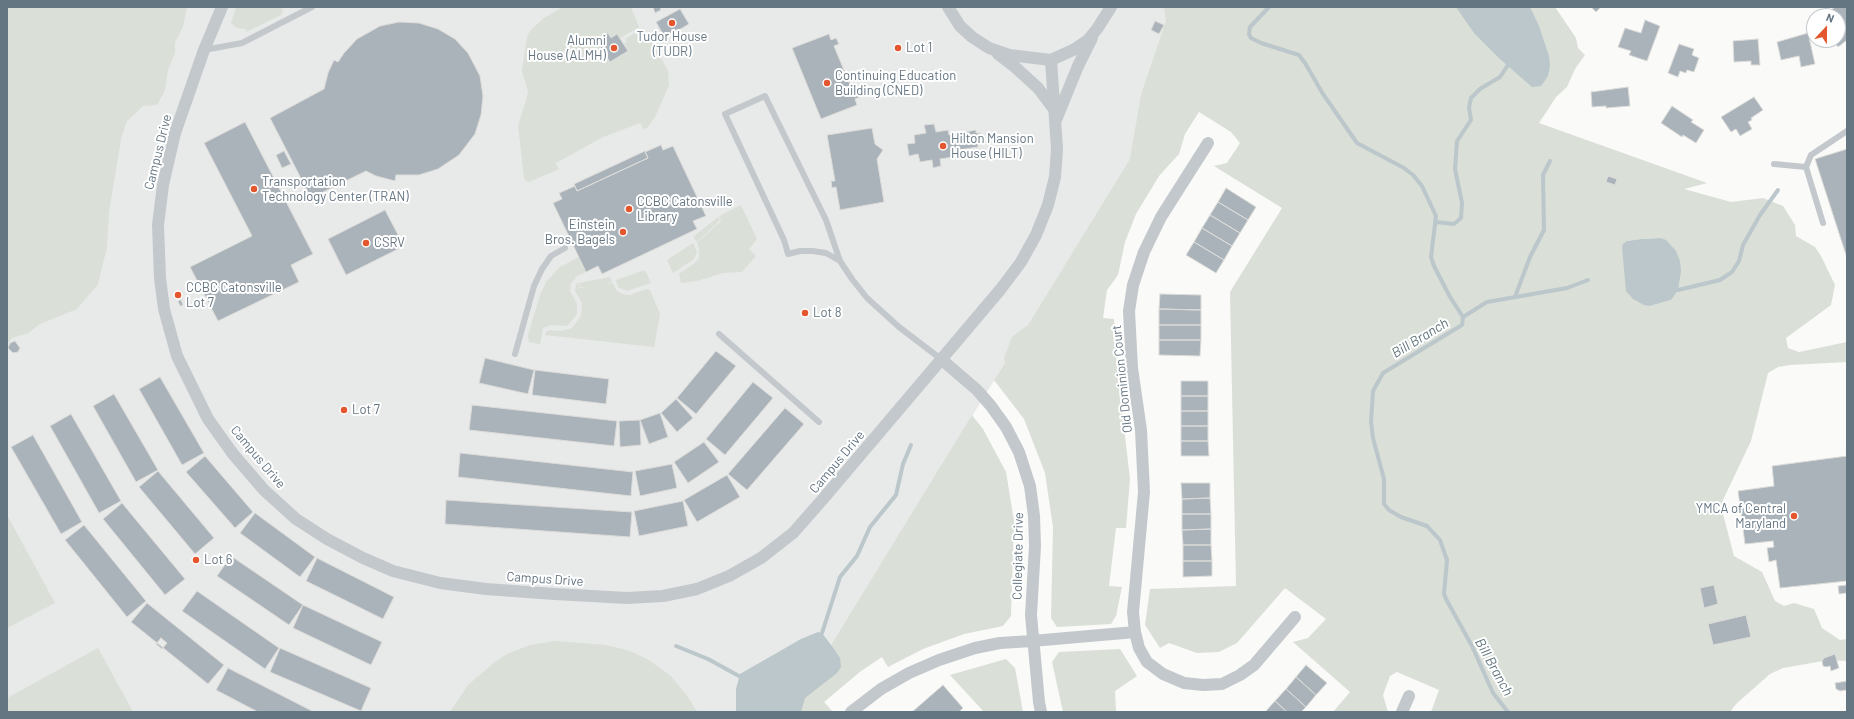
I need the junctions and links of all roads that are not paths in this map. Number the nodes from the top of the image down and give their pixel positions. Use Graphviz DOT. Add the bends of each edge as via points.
graph roads {
  1 [pos="222,7"];
  2 [pos="312,7"];
  3 [pos="948,7"];
  4 [pos="1110,7"];
  5 [pos="1097,29"];
  6 [pos="989,48"];
  7 [pos="204,50"];
  8 [pos="1051,60"];
  9 [pos="1055,116"];
  10 [pos="1847,131"];
  11 [pos="1208,143"];
  12 [pos="1774,164"];
  13 [pos="1806,167"];
  14 [pos="1823,223"];
  15 [pos="565,248"];
  16 [pos="840,261"];
  17 [pos="719,334"];
  18 [pos="515,354"];
  19 [pos="941,359"];
  20 [pos="819,422"];
  21 [pos="1295,617"];
  22 [pos="1135,632"];
  23 [pos="1032,641"];
  24 [pos="1409,696"];
  25 [pos="851,712"];
  26 [pos="1041,712"];
  27 [pos="1402,712"];
  1 -- 7 [label="street, Campus Drive"];
  2 -- 7 [label="lane" via="242,43"];
  3 -- 6 [label="street" via="960,26"];
  4 -- 5 [label="street"];
  5 -- 8 [label="street" via="1088,40 1075,49"];
  5 -- 9 [label="street"];
  6 -- 8 [label="street" via="1009,55"];
  6 -- 9 [label="street" via="1038,88"];
  7 -- 19 [label="street, Campus Drive" via="174,137 160,204 160,288 175,350 208,419 233,454 264,490 296,519 327,540 381,566 440,583 486,589 627,598 663,596 697,589 729,576 761,558 793,533"];
  8 -- 9 [label="street, Campus Drive"];
  9 -- 19 [label="street, Campus Drive" via="1055,177 1036,236 1021,262"];
  10 -- 13 [label="lane" via="1811,155"];
  11 -- 22 [label="street, Old Dominion Court" via="1161,217 1144,252 1133,285 1129,311 1132,368 1141,430 1144,478 1142,526 1132,612"];
  12 -- 13 [label="lane"];
  13 -- 14 [label="lane"];
  15 -- 18 [label="lane" via="552,256 542,269 534,286"];
  16 -- 16 [label="lane" via="826,220 765,96 725,114 784,240 788,254 812,251 826,253"];
  16 -- 19 [label="lane" via="867,298 899,327"];
  17 -- 20 [label="lane"];
  19 -- 23 [label="street, Collegiate Drive" via="977,390 1006,427 1030,486 1034,516"];
  21 -- 22 [label="street, Old Dominion Court" via="1254,665 1222,684 1184,683 1163,674 1147,662 1139,648"];
  22 -- 23 [label="street"];
  23 -- 25 [label="street" via="975,648 939,660 881,689"];
  23 -- 26 [label="street, Collegiate Drive"];
  24 -- 27 [label="street"];
}
